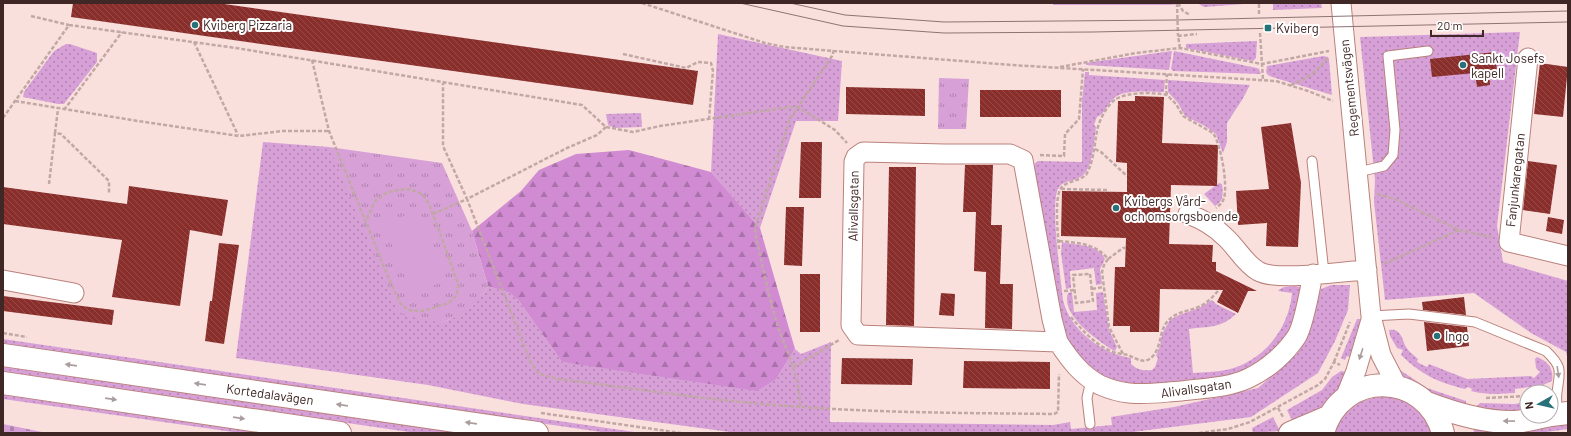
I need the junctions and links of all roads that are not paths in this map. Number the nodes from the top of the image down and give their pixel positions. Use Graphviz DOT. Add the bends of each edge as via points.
graph roads {
  1 [pos="1341,3"];
  2 [pos="1428,51"];
  3 [pos="1528,58"];
  4 [pos="1312,161"];
  5 [pos="1358,172"];
  6 [pos="1188,214"];
  7 [pos="1568,256"];
  8 [pos="1373,269"];
  9 [pos="1318,274"];
  10 [pos="3,280"];
  11 [pos="74,293"];
  12 [pos="1371,316"];
  13 [pos="1058,342"];
  14 [pos="3,355"];
  15 [pos="1091,380"];
  16 [pos="3,383"];
  17 [pos="1558,384"];
  18 [pos="1397,386"];
  19 [pos="1346,398"];
  20 [pos="1427,403"];
  21 [pos="1519,421"];
  22 [pos="1090,424"];
  23 [pos="1326,425"];
  24 [pos="340,433"];
  25 [pos="537,433"];
  26 [pos="1290,433"];
  27 [pos="1443,433"];
  1 -- 5 [label="street, Regementsvägen"];
  2 -- 5 [label="lane" via="1388,56 1395,130 1393,155 1384,166"];
  3 -- 7 [label="street, Fanjunkaregatan" via="1509,242"];
  4 -- 9 [label="lane, Alivallsgatan"];
  5 -- 8 [label="street, Regementsvägen"];
  6 -- 9 [label="street" via="1207,222 1224,236 1258,272 1274,276"];
  8 -- 9 [label="street"];
  8 -- 12 [label="street, Regementsvägen"];
  9 -- 15 [label="street, Alivallsgatan" via="1298,335 1272,363 1250,378 1220,386 1140,394 1122,393"];
  10 -- 11 [label="street"];
  12 -- 17 [label="lane, one-way" via="1409,314 1475,322 1546,351 1559,369"];
  12 -- 18 [label="street, Regementsvägen" via="1386,367"];
  12 -- 19 [label="street, Regementsvägen, one-way"];
  13 -- 13 [label="street, Alivallsgatan" via="1023,160 1010,154 863,152 856,157 850,325 858,336"];
  13 -- 15 [label="street, Alivallsgatan" via="1079,371"];
  25 -- 14 [label="main road, Kortedalavägen, one-way"];
  15 -- 22 [label="lane" via="1087,398"];
  16 -- 24 [label="main road, one-way"];
  18 -- 19 [label="main road" via="1374,385"];
  18 -- 20 [label="main road" via="1410,391"];
  19 -- 23 [label="main road" via="1334,409"];
  21 -- 20 [label="main road, one-way" via="1490,420"];
  20 -- 27 [label="main road" via="1438,417"];
  23 -- 26 [label="main road"];
}
